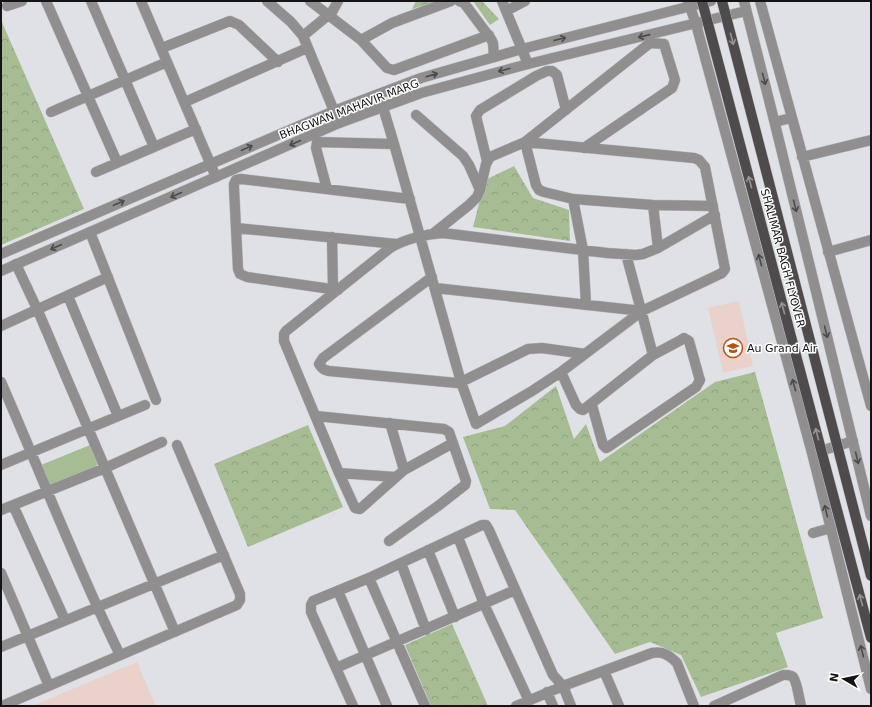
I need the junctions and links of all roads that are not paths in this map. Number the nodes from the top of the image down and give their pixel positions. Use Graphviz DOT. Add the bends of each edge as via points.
graph roads {
  1 [pos="22,1"];
  2 [pos="46,1"];
  3 [pos="91,1"];
  4 [pos="142,1"];
  5 [pos="267,1"];
  6 [pos="310,1"];
  7 [pos="338,1"];
  8 [pos="451,1"];
  9 [pos="459,1"];
  10 [pos="502,1"];
  11 [pos="526,1"];
  12 [pos="702,1"];
  13 [pos="711,1"];
  14 [pos="722,1"];
  15 [pos="744,1"];
  16 [pos="760,1"];
  17 [pos="689,4"];
  18 [pos="8,6"];
  19 [pos="506,11"];
  20 [pos="746,11"];
  21 [pos="328,16"];
  22 [pos="696,24"];
  23 [pos="489,35"];
  24 [pos="303,36"];
  25 [pos="361,40"];
  26 [pos="162,48"];
  27 [pos="307,48"];
  28 [pos="522,49"];
  29 [pos="494,57"];
  30 [pos="167,62"];
  31 [pos="278,62"];
  32 [pos="528,64"];
  33 [pos="125,80"];
  34 [pos="379,94"];
  35 [pos="88,96"];
  36 [pos="185,102"];
  37 [pos="383,107"];
  38 [pos="334,110"];
  39 [pos="566,110"];
  40 [pos="50,112"];
  41 [pos="416,115"];
  42 [pos="791,118"];
  43 [pos="775,122"];
  44 [pos="339,123"];
  45 [pos="196,129"];
  46 [pos="871,140"];
  47 [pos="525,142"];
  48 [pos="394,144"];
  49 [pos="154,147"];
  50 [pos="584,148"];
  51 [pos="802,157"];
  52 [pos="487,161"];
  53 [pos="117,162"];
  54 [pos="211,164"];
  55 [pos="96,172"];
  56 [pos="216,177"];
  57 [pos="327,189"];
  58 [pos="480,190"];
  59 [pos="410,199"];
  60 [pos="573,199"];
  61 [pos="653,205"];
  62 [pos="714,211"];
  63 [pos="237,228"];
  64 [pos="90,232"];
  65 [pos="434,233"];
  66 [pos="332,237"];
  67 [pos="420,237"];
  68 [pos="871,240"];
  69 [pos="396,244"];
  70 [pos="658,248"];
  71 [pos="583,250"];
  72 [pos="828,252"];
  73 [pos="1,254"];
  74 [pos="626,254"];
  75 [pos="16,264"];
  76 [pos="1,271"];
  77 [pos="108,277"];
  78 [pos="432,277"];
  79 [pos="435,288"];
  80 [pos="336,290"];
  81 [pos="68,296"];
  82 [pos="586,305"];
  83 [pos="38,310"];
  84 [pos="642,311"];
  85 [pos="1,326"];
  86 [pos="585,354"];
  87 [pos="653,355"];
  88 [pos="561,372"];
  89 [pos="1,382"];
  90 [pos="461,382"];
  91 [pos="156,400"];
  92 [pos="145,405"];
  93 [pos="592,405"];
  94 [pos="871,406"];
  95 [pos="118,416"];
  96 [pos="316,416"];
  97 [pos="390,423"];
  98 [pos="88,428"];
  99 [pos="853,441"];
  100 [pos="162,442"];
  101 [pos="453,443"];
  102 [pos="177,445"];
  103 [pos="32,452"];
  104 [pos="812,453"];
  105 [pos="1,464"];
  106 [pos="105,468"];
  107 [pos="404,470"];
  108 [pos="339,473"];
  109 [pos="395,477"];
  110 [pos="47,492"];
  111 [pos="13,505"];
  112 [pos="1,510"];
  113 [pos="871,516"];
  114 [pos="831,528"];
  115 [pos="813,533"];
  116 [pos="458,537"];
  117 [pos="389,541"];
  118 [pos="428,550"];
  119 [pos="224,555"];
  120 [pos="401,563"];
  121 [pos="1,573"];
  122 [pos="871,576"];
  123 [pos="369,578"];
  124 [pos="155,584"];
  125 [pos="515,590"];
  126 [pos="338,591"];
  127 [pos="484,604"];
  128 [pos="96,607"];
  129 [pos="455,617"];
  130 [pos="65,620"];
  131 [pos="426,630"];
  132 [pos="175,632"];
  133 [pos="28,636"];
  134 [pos="871,638"];
  135 [pos="398,641"];
  136 [pos="1,647"];
  137 [pos="120,655"];
  138 [pos="365,656"];
  139 [pos="336,668"];
  140 [pos="604,671"];
  141 [pos="49,686"];
  142 [pos="562,686"];
  143 [pos="871,688"];
  144 [pos="547,692"];
  145 [pos="529,701"];
  146 [pos="2,706"];
  147 [pos="353,706"];
  148 [pos="387,706"];
  149 [pos="425,706"];
  150 [pos="516,706"];
  151 [pos="553,706"];
  152 [pos="571,706"];
  153 [pos="619,706"];
  154 [pos="694,706"];
  155 [pos="714,706"];
  156 [pos="801,706"];
  1 -- 18 [label="street"];
  2 -- 35 [label="street"];
  3 -- 33 [label="street"];
  4 -- 26 [label="street"];
  5 -- 24 [label="street"];
  6 -- 21 [label="street"];
  7 -- 21 [label="street"];
  8 -- 25 [label="street" via="392,23"];
  9 -- 23 [label="street" via="464,3"];
  10 -- 19 [label="street"];
  11 -- 19 [label="street"];
  134 -- 12 [label="main road, SHALIMAR BAGH FLYOVER, one-way, bridge"];
  13 -- 17 [label="street, BHAGWAN MAHAVIR MARG"];
  14 -- 122 [label="main road, SHALIMAR BAGH FLYOVER, one-way, bridge"];
  15 -- 20 [label="street"];
  16 -- 42 [label="street"];
  17 -- 22 [label="street"];
  28 -- 17 [label="street, BHAGWAN MAHAVIR MARG, one-way"];
  19 -- 28 [label="street"];
  20 -- 22 [label="street, BHAGWAN MAHAVIR MARG"];
  20 -- 43 [label="street, one-way"];
  21 -- 24 [label="street"];
  21 -- 25 [label="street"];
  22 -- 32 [label="street, BHAGWAN MAHAVIR MARG, one-way"];
  104 -- 22 [label="street, one-way"];
  23 -- 25 [label="street" via="394,70 387,68"];
  23 -- 29 [label="street" via="493,43"];
  24 -- 27 [label="street"];
  26 -- 30 [label="street"];
  26 -- 31 [label="street" via="230,21 239,25"];
  27 -- 31 [label="street"];
  27 -- 38 [label="street"];
  28 -- 29 [label="street, BHAGWAN MAHAVIR MARG"];
  28 -- 32 [label="street"];
  34 -- 29 [label="street, BHAGWAN MAHAVIR MARG, one-way" via="421,78"];
  30 -- 33 [label="street"];
  30 -- 36 [label="street"];
  31 -- 36 [label="street"];
  32 -- 37 [label="street, BHAGWAN MAHAVIR MARG, one-way" via="421,93"];
  33 -- 35 [label="street"];
  33 -- 49 [label="street"];
  34 -- 37 [label="street"];
  34 -- 38 [label="street, BHAGWAN MAHAVIR MARG"];
  35 -- 40 [label="street"];
  35 -- 53 [label="street"];
  36 -- 45 [label="street"];
  37 -- 44 [label="street, BHAGWAN MAHAVIR MARG"];
  37 -- 48 [label="street"];
  38 -- 44 [label="street"];
  54 -- 38 [label="street, BHAGWAN MAHAVIR MARG, one-way"];
  39 -- 47 [label="street"];
  39 -- 50 [label="street" via="650,43 665,46 675,80 672,88"];
  39 -- 52 [label="street" via="557,75 547,71 480,110 476,116"];
  41 -- 58 [label="street" via="463,156"];
  42 -- 43 [label="street"];
  42 -- 51 [label="street"];
  43 -- 99 [label="street, one-way"];
  44 -- 56 [label="street, BHAGWAN MAHAVIR MARG, one-way"];
  45 -- 49 [label="street"];
  45 -- 54 [label="street"];
  46 -- 51 [label="street"];
  47 -- 50 [label="street"];
  47 -- 52 [label="street" via="490,157"];
  47 -- 60 [label="street" via="539,190"];
  48 -- 57 [label="street" via="317,142 316,148"];
  48 -- 59 [label="street"];
  49 -- 53 [label="street"];
  50 -- 62 [label="street" via="699,160 705,167"];
  51 -- 72 [label="street"];
  52 -- 58 [label="street"];
  53 -- 55 [label="street"];
  54 -- 56 [label="street"];
  73 -- 54 [label="street, BHAGWAN MAHAVIR MARG, one-way"];
  56 -- 64 [label="street, BHAGWAN MAHAVIR MARG, one-way"];
  57 -- 59 [label="street"];
  57 -- 63 [label="street" via="236,180 234,184"];
  58 -- 65 [label="street" via="474,201"];
  59 -- 67 [label="street"];
  60 -- 61 [label="street"];
  60 -- 71 [label="street"];
  61 -- 62 [label="street"];
  61 -- 70 [label="street"];
  62 -- 70 [label="street"];
  62 -- 84 [label="street" via="724,271"];
  63 -- 66 [label="street"];
  63 -- 80 [label="street" via="238,269 243,276"];
  64 -- 75 [label="street, BHAGWAN MAHAVIR MARG, one-way"];
  64 -- 77 [label="street"];
  65 -- 67 [label="street"];
  65 -- 71 [label="street"];
  66 -- 69 [label="street"];
  66 -- 80 [label="street"];
  67 -- 69 [label="street"];
  67 -- 78 [label="street"];
  68 -- 72 [label="street"];
  69 -- 80 [label="street"];
  70 -- 74 [label="street" via="642,254"];
  71 -- 74 [label="street"];
  71 -- 82 [label="street"];
  72 -- 94 [label="street"];
  74 -- 84 [label="street"];
  75 -- 76 [label="street, BHAGWAN MAHAVIR MARG"];
  75 -- 83 [label="street"];
  77 -- 81 [label="street"];
  77 -- 91 [label="street"];
  78 -- 79 [label="street"];
  78 -- 90 [label="street" via="323,358 319,364 324,370 329,371"];
  79 -- 82 [label="street"];
  79 -- 90 [label="street"];
  80 -- 96 [label="street" via="284,334 284,341"];
  81 -- 83 [label="street"];
  81 -- 95 [label="street"];
  82 -- 84 [label="street"];
  83 -- 85 [label="street"];
  83 -- 98 [label="street"];
  84 -- 86 [label="street"];
  84 -- 87 [label="street"];
  86 -- 88 [label="street"];
  86 -- 90 [label="street" via="542,348 528,349"];
  87 -- 93 [label="street"];
  87 -- 93 [label="street" via="680,340 687,339 700,377 696,387 606,448"];
  88 -- 90 [label="street" via="476,424"];
  88 -- 93 [label="street" via="580,410"];
  89 -- 103 [label="street"];
  92 -- 95 [label="street"];
  95 -- 98 [label="street"];
  96 -- 97 [label="street"];
  96 -- 108 [label="street"];
  97 -- 101 [label="street" via="444,429 449,432"];
  97 -- 107 [label="street"];
  98 -- 103 [label="street"];
  98 -- 106 [label="street"];
  99 -- 104 [label="street"];
  99 -- 113 [label="street, one-way"];
  100 -- 106 [label="street"];
  101 -- 107 [label="street"];
  101 -- 117 [label="street" via="466,478 465,485"];
  102 -- 119 [label="street"];
  103 -- 105 [label="street"];
  103 -- 110 [label="street"];
  114 -- 104 [label="street, one-way"];
  106 -- 110 [label="street"];
  106 -- 124 [label="street"];
  107 -- 109 [label="street"];
  108 -- 109 [label="street"];
  108 -- 109 [label="street" via="353,506 358,509"];
  110 -- 111 [label="street"];
  110 -- 128 [label="street"];
  111 -- 112 [label="street"];
  111 -- 130 [label="street"];
  114 -- 115 [label="street"];
  143 -- 114 [label="street, one-way"];
  116 -- 118 [label="street"];
  116 -- 125 [label="street" via="486,525"];
  116 -- 127 [label="street"];
  118 -- 120 [label="street"];
  118 -- 129 [label="street"];
  119 -- 124 [label="street"];
  119 -- 132 [label="street" via="240,594 237,605"];
  120 -- 123 [label="street"];
  120 -- 131 [label="street"];
  121 -- 133 [label="street"];
  123 -- 126 [label="street"];
  123 -- 135 [label="street"];
  124 -- 128 [label="street"];
  124 -- 132 [label="street"];
  125 -- 127 [label="street"];
  125 -- 142 [label="street" via="553,675"];
  126 -- 138 [label="street"];
  126 -- 139 [label="street" via="313,601 310,608"];
  127 -- 129 [label="street"];
  127 -- 145 [label="street"];
  128 -- 130 [label="street"];
  128 -- 137 [label="street"];
  129 -- 131 [label="street"];
  130 -- 133 [label="street"];
  131 -- 135 [label="street"];
  132 -- 137 [label="street"];
  133 -- 136 [label="street"];
  133 -- 141 [label="street"];
  135 -- 138 [label="street"];
  135 -- 149 [label="street"];
  137 -- 141 [label="street"];
  138 -- 139 [label="street"];
  138 -- 148 [label="street"];
  139 -- 147 [label="street"];
  140 -- 142 [label="street"];
  140 -- 153 [label="street"];
  140 -- 154 [label="street" via="652,653 666,654 677,663"];
  141 -- 146 [label="street"];
  142 -- 144 [label="street"];
  142 -- 152 [label="street"];
  144 -- 145 [label="street"];
  144 -- 151 [label="street"];
  145 -- 150 [label="street"];
  155 -- 156 [label="street" via="788,674 795,681"];
}
